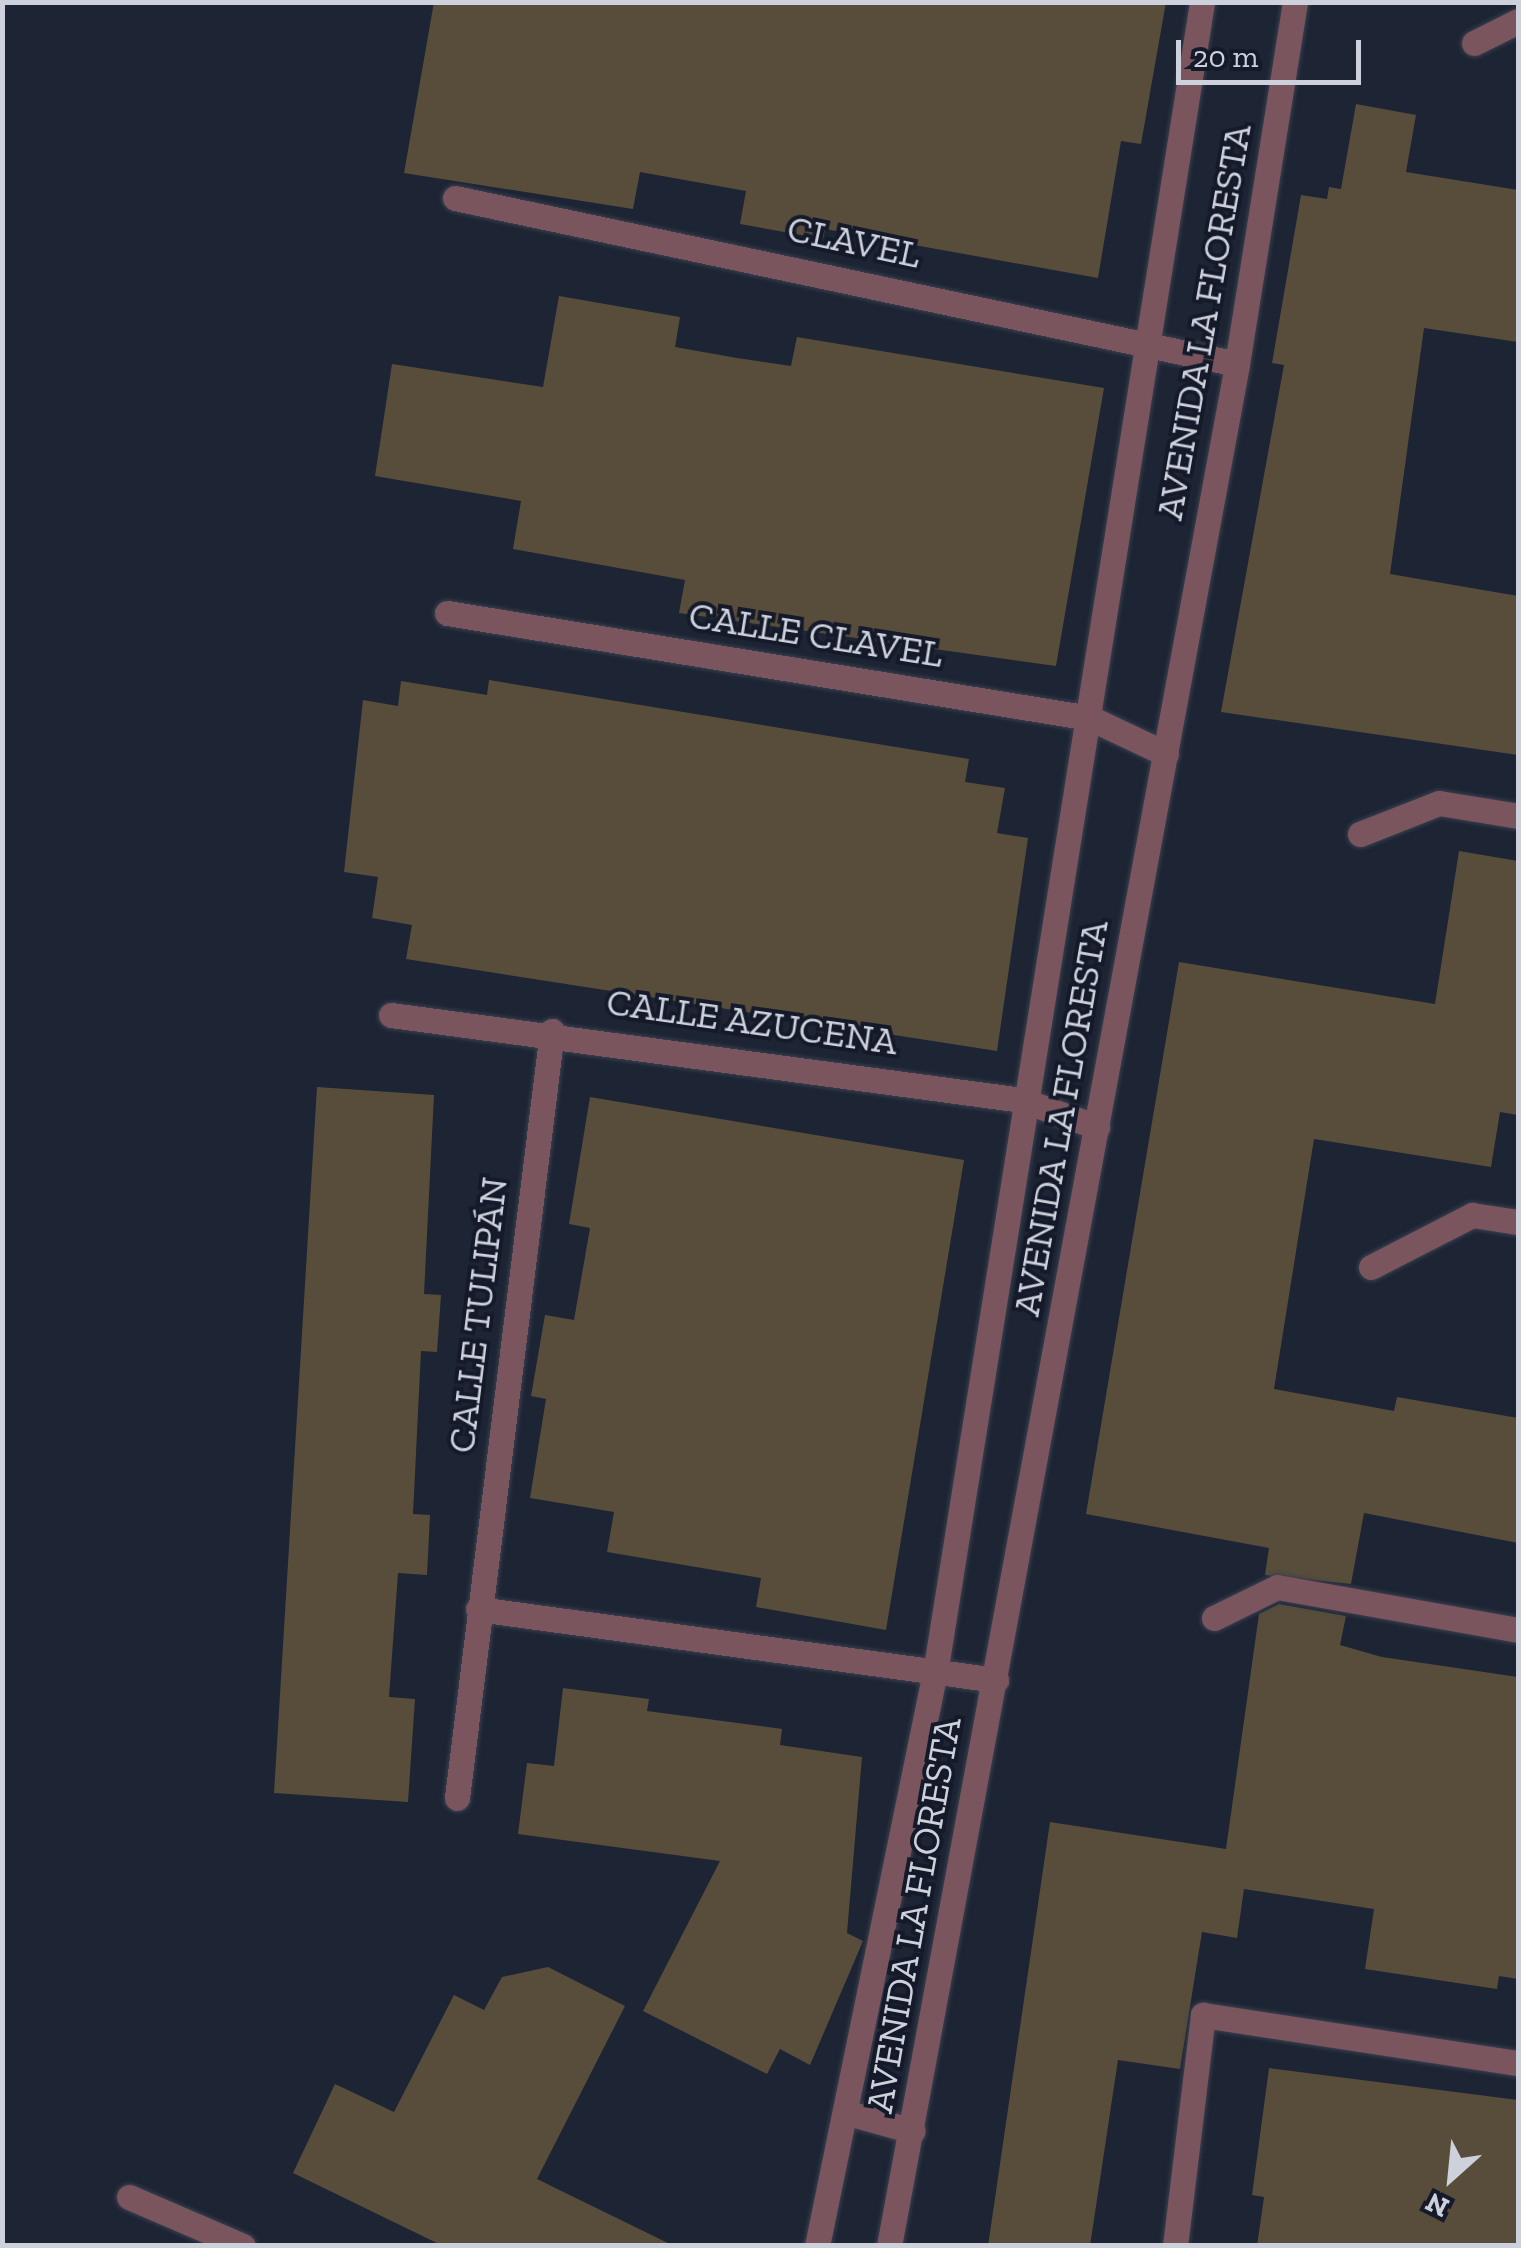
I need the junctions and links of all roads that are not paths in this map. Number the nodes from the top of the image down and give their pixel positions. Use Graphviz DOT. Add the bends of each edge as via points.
graph roads {
  1 [pos="1202,2"];
  2 [pos="1295,2"];
  3 [pos="1518,21"];
  4 [pos="1474,43"];
  5 [pos="455,198"];
  6 [pos="1148,341"];
  7 [pos="1237,364"];
  8 [pos="447,614"];
  9 [pos="1090,718"];
  10 [pos="1166,754"];
  11 [pos="1518,816"];
  12 [pos="1360,834"];
  13 [pos="391,1015"];
  14 [pos="552,1031"];
  15 [pos="1022,1100"];
  16 [pos="1097,1127"];
  17 [pos="1518,1222"];
  18 [pos="1370,1267"];
  19 [pos="478,1609"];
  20 [pos="1214,1618"];
  21 [pos="1518,1630"];
  22 [pos="936,1667"];
  23 [pos="996,1680"];
  24 [pos="457,1798"];
  25 [pos="1518,2063"];
  26 [pos="848,2113"];
  27 [pos="913,2131"];
  28 [pos="129,2197"];
  29 [pos="243,2246"];
  30 [pos="817,2246"];
  31 [pos="889,2246"];
  32 [pos="1175,2246"];
  1 -- 6 [label="street, AVENIDA LA FLORESTA"];
  2 -- 7 [label="street, AVENIDA LA FLORESTA"];
  3 -- 4 [label="street"];
  5 -- 6 [label="street, CLAVEL"];
  6 -- 7 [label="street, CLAVEL"];
  6 -- 9 [label="street, AVENIDA LA FLORESTA"];
  7 -- 10 [label="street, AVENIDA LA FLORESTA"];
  8 -- 9 [label="street, CALLE CLAVEL"];
  9 -- 10 [label="street, CALLE CLAVEL"];
  9 -- 15 [label="street, AVENIDA LA FLORESTA"];
  10 -- 16 [label="street, AVENIDA LA FLORESTA"];
  11 -- 12 [label="street" via="1439,803"];
  13 -- 14 [label="street, CALLE AZUCENA"];
  14 -- 15 [label="street, CALLE AZUCENA"];
  14 -- 19 [label="street, CALLE TULIPÁN"];
  15 -- 16 [label="street, CALLE AZUCENA"];
  15 -- 22 [label="street, AVENIDA LA FLORESTA"];
  16 -- 23 [label="street, AVENIDA LA FLORESTA"];
  17 -- 18 [label="street" via="1472,1215"];
  19 -- 22 [label="street"];
  19 -- 24 [label="street, CALLE TULIPÁN"];
  20 -- 21 [label="street" via="1278,1587"];
  22 -- 23 [label="street"];
  22 -- 26 [label="street, AVENIDA LA FLORESTA"];
  23 -- 27 [label="street, AVENIDA LA FLORESTA"];
  25 -- 32 [label="street" via="1203,2015"];
  26 -- 27 [label="street"];
  26 -- 30 [label="street, AVENIDA LA FLORESTA"];
  27 -- 31 [label="street, AVENIDA LA FLORESTA"];
  28 -- 29 [label="street"];
}
